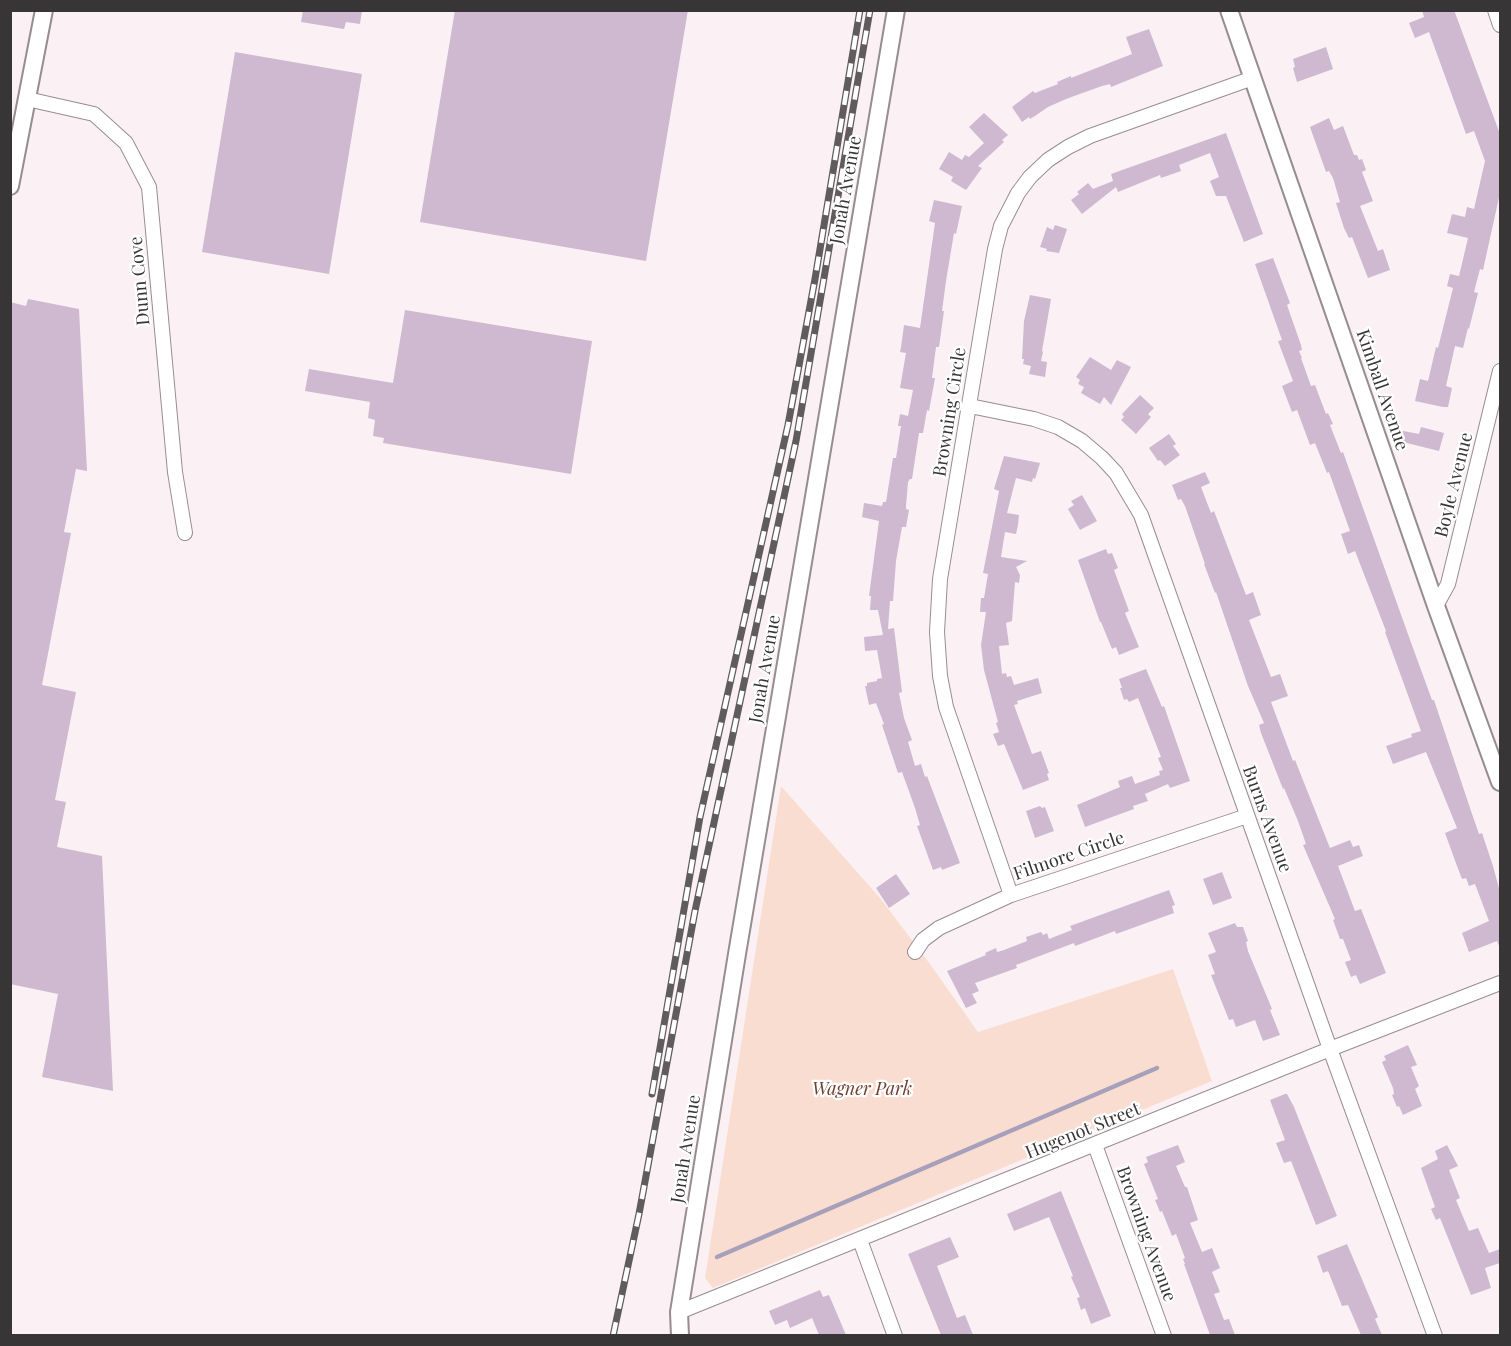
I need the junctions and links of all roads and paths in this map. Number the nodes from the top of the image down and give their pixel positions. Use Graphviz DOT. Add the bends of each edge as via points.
graph roads {
  1 [pos="44,10"];
  2 [pos="896,10"];
  3 [pos="1229,10"];
  4 [pos="1495,10"];
  5 [pos="1500,25"];
  6 [pos="1253,78"];
  7 [pos="27,99"];
  8 [pos="10,186"];
  9 [pos="1500,371"];
  10 [pos="970,406"];
  11 [pos="185,533"];
  12 [pos="1436,606"];
  13 [pos="1500,782"];
  14 [pos="1247,816"];
  15 [pos="1011,896"];
  16 [pos="915,952"];
  17 [pos="1500,983"];
  18 [pos="1330,1049"];
  19 [pos="1095,1145"];
  20 [pos="860,1240"];
  21 [pos="679,1312"];
  22 [pos="680,1335"];
  23 [pos="895,1335"];
  24 [pos="1164,1335"];
  25 [pos="1435,1335"];
  1 -- 7 [label="street"];
  2 -- 21 [label="street, Jonah Avenue"];
  3 -- 6 [label="street, Kimball Avenue"];
  4 -- 5 [label="street"];
  6 -- 10 [label="street, Browning Circle" via="1090,136 1048,160 1030,177 1007,212 995,249"];
  6 -- 12 [label="street, Kimball Avenue"];
  7 -- 8 [label="street"];
  7 -- 11 [label="street, Dunn Cove" via="94,114 126,143 149,187 175,472"];
  9 -- 12 [label="street, Boyle Avenue" via="1448,584"];
  10 -- 14 [label="street, Burns Avenue" via="1034,418 1058,427 1082,441 1116,473 1141,515"];
  10 -- 15 [label="street, Browning Circle" via="940,579 938,658 946,707"];
  12 -- 13 [label="street, Kimball Avenue"];
  14 -- 15 [label="street, Filmore Circle"];
  14 -- 18 [label="street, Burns Avenue"];
  15 -- 16 [label="street, Filmore Circle" via="939,928"];
  17 -- 18 [label="street, Hugenot Street"];
  18 -- 19 [label="street, Hugenot Street"];
  18 -- 25 [label="street, Burns Avenue"];
  19 -- 20 [label="street, Hugenot Street"];
  19 -- 24 [label="street, Browning Avenue"];
  20 -- 21 [label="street, Hugenot Street"];
  20 -- 23 [label="street"];
  21 -- 22 [label="street, Jonah Avenue"];
}
